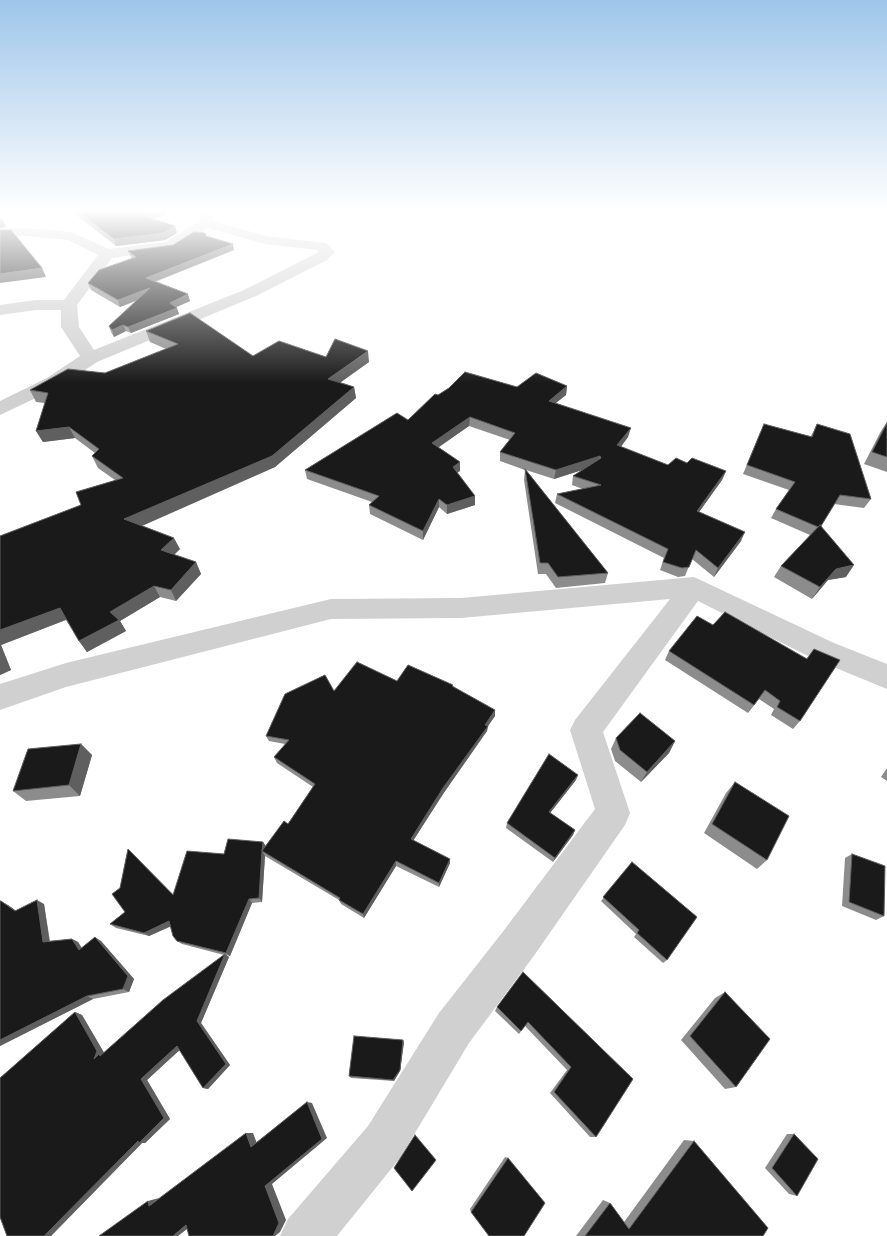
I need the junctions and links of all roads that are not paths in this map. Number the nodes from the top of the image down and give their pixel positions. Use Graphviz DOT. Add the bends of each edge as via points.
graph roads {
  1 [pos="97,268"];
  2 [pos="301,268"];
  3 [pos="69,305"];
  4 [pos="0,310"];
  5 [pos="90,358"];
  6 [pos="0,409"];
  7 [pos="694,588"];
  8 [pos="887,677"];
  9 [pos="0,697"];
  10 [pos="305,1236"];
  1 -- 3 [label="street"];
  2 -- 5 [label="street" via="250,293"];
  3 -- 4 [label="street"];
  3 -- 5 [label="street" via="70,327"];
  5 -- 6 [label="street" via="54,382"];
  7 -- 8 [label="street" via="824,652"];
  7 -- 9 [label="street" via="461,608 331,609 66,675"];
  7 -- 10 [label="street" via="586,730 613,814 454,1028 384,1142"];
}
